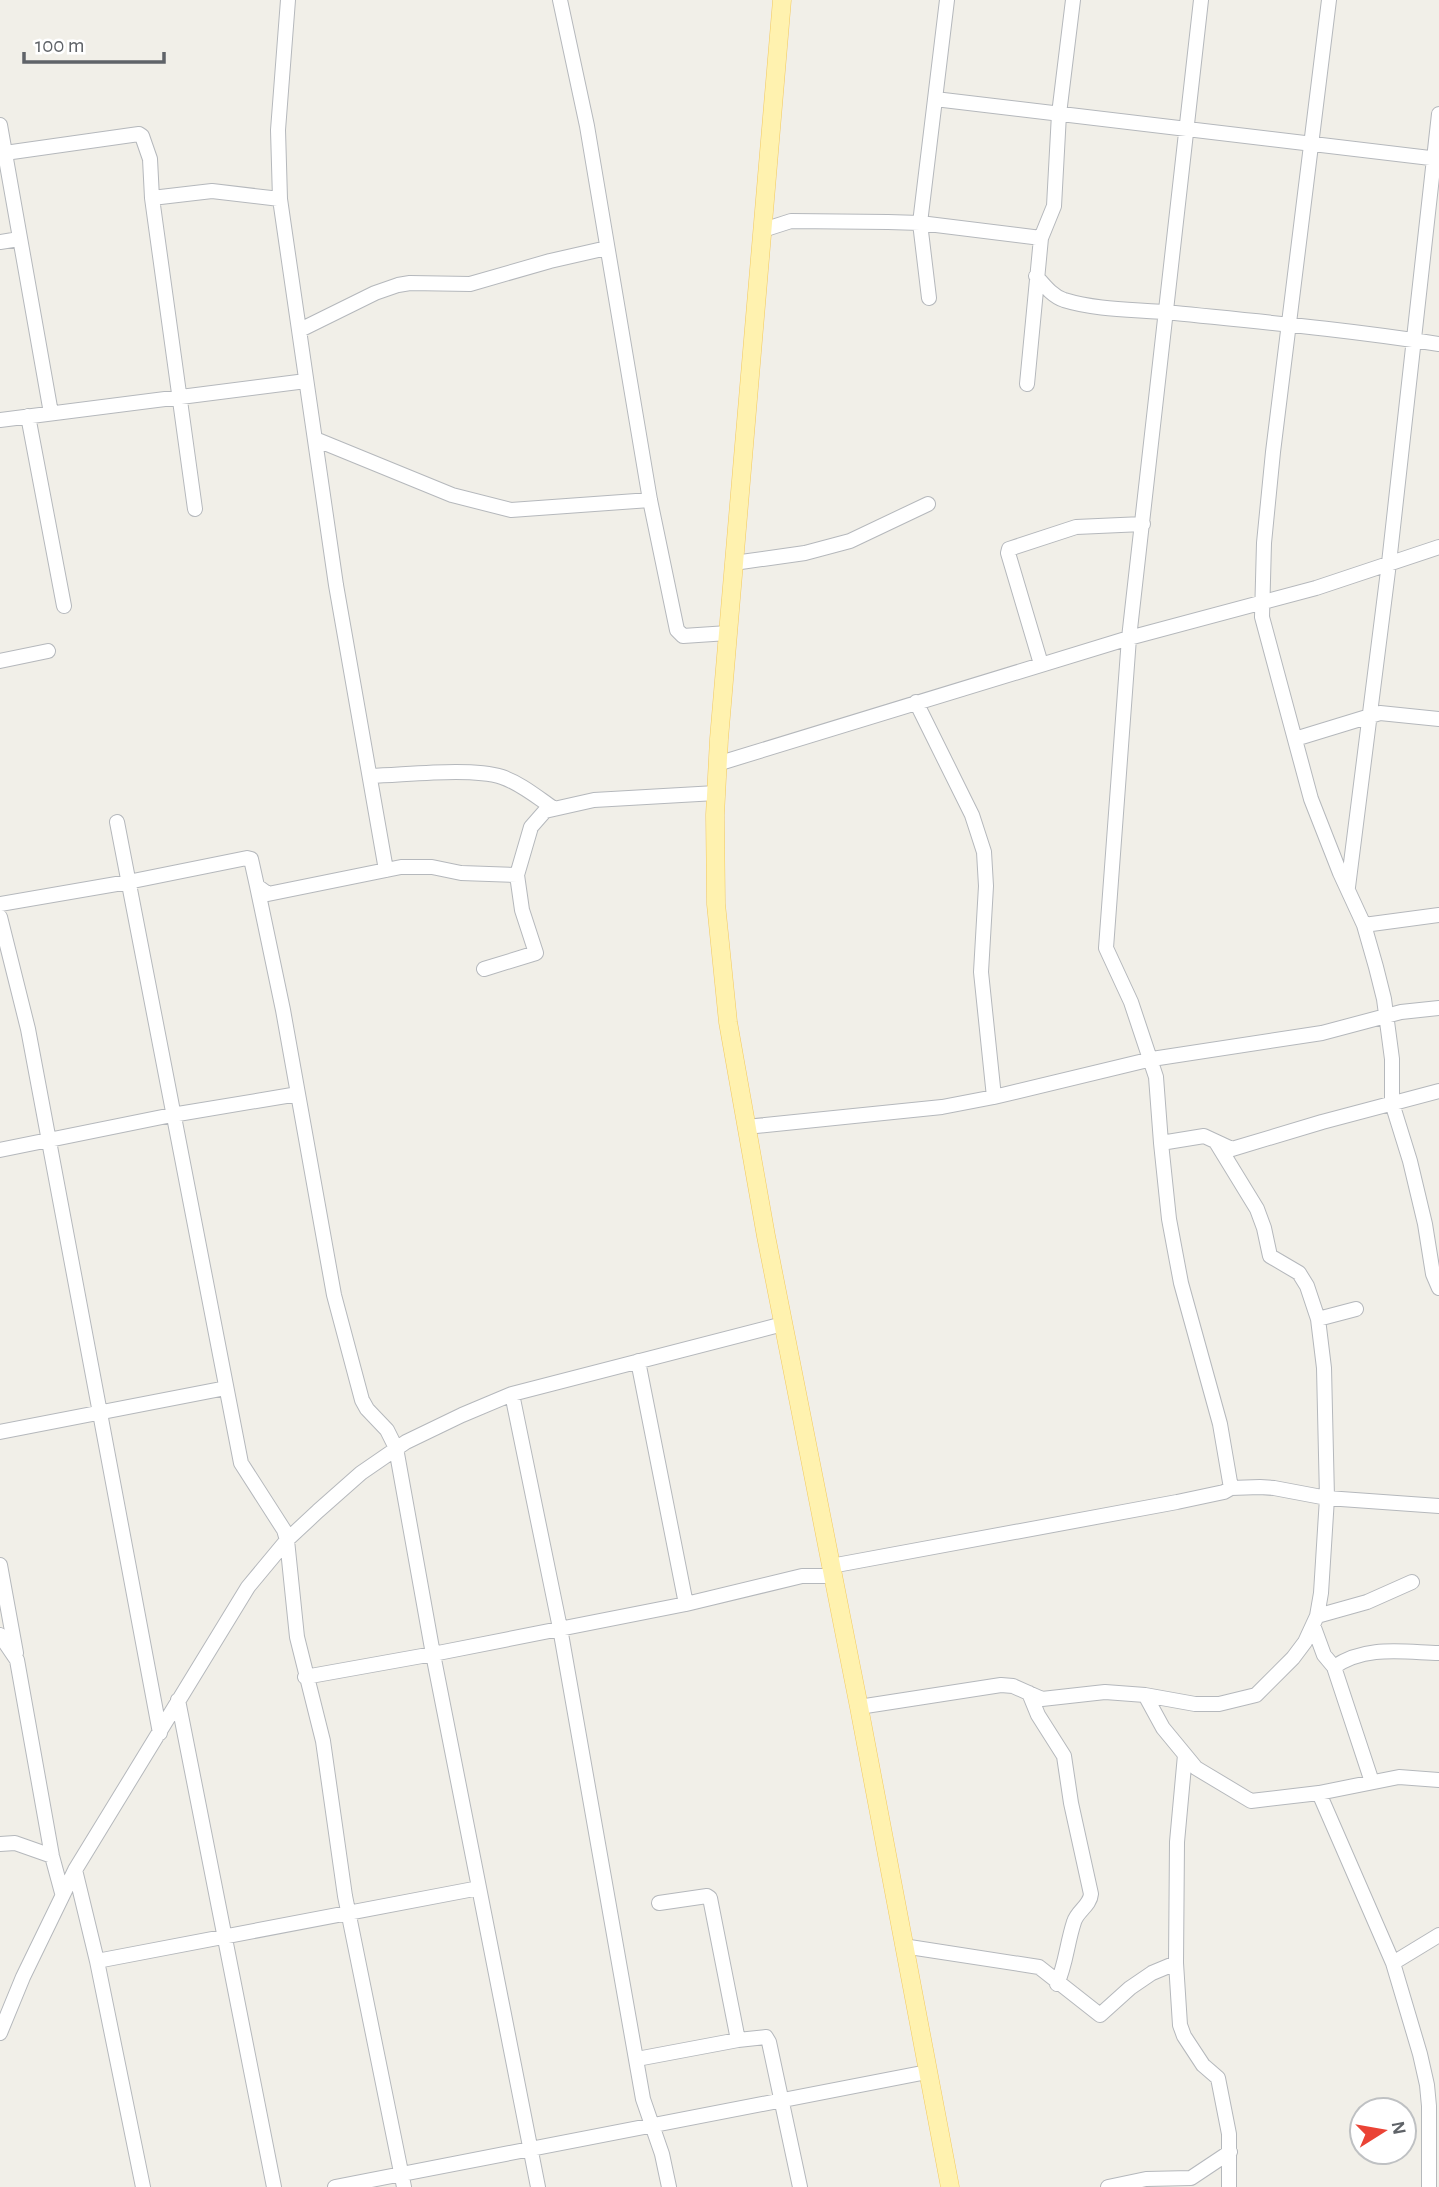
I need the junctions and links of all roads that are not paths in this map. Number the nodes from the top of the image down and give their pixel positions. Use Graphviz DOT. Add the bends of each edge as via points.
graph roads {
  1 [pos="288,0"];
  2 [pos="560,0"];
  3 [pos="782,0"];
  4 [pos="947,0"];
  5 [pos="1073,0"];
  6 [pos="1201,0"];
  7 [pos="1329,0"];
  8 [pos="934,99"];
  9 [pos="1059,114"];
  10 [pos="1439,114"];
  11 [pos="0,125"];
  12 [pos="1186,130"];
  13 [pos="1312,146"];
  14 [pos="5,153"];
  15 [pos="1437,159"];
  16 [pos="152,198"];
  17 [pos="281,199"];
  18 [pos="764,205"];
  19 [pos="791,221"];
  20 [pos="920,223"];
  21 [pos="762,230"];
  22 [pos="1041,238"];
  23 [pos="19,239"];
  24 [pos="0,242"];
  25 [pos="607,248"];
  26 [pos="1036,276"];
  27 [pos="929,298"];
  28 [pos="1165,312"];
  29 [pos="1288,325"];
  30 [pos="300,330"];
  31 [pos="1413,340"];
  32 [pos="1439,344"];
  33 [pos="306,381"];
  34 [pos="1027,384"];
  35 [pos="179,397"];
  36 [pos="51,413"];
  37 [pos="28,416"];
  38 [pos="0,420"];
  39 [pos="315,439"];
  40 [pos="650,500"];
  41 [pos="928,504"];
  42 [pos="195,509"];
  43 [pos="1143,524"];
  44 [pos="1439,547"];
  45 [pos="734,563"];
  46 [pos="1389,563"];
  47 [pos="1261,603"];
  48 [pos="64,606"];
  49 [pos="728,633"];
  50 [pos="1129,638"];
  51 [pos="48,651"];
  52 [pos="0,660"];
  53 [pos="1041,664"];
  54 [pos="916,702"];
  55 [pos="1370,715"];
  56 [pos="1439,719"];
  57 [pos="1295,739"];
  58 [pos="717,764"];
  59 [pos="371,776"];
  60 [pos="716,793"];
  61 [pos="553,808"];
  62 [pos="117,822"];
  63 [pos="386,870"];
  64 [pos="517,875"];
  65 [pos="128,882"];
  66 [pos="262,890"];
  67 [pos="1348,890"];
  68 [pos="0,904"];
  69 [pos="1439,915"];
  70 [pos="0,917"];
  71 [pos="1364,925"];
  72 [pos="484,969"];
  73 [pos="1439,1008"];
  74 [pos="1386,1016"];
  75 [pos="1152,1059"];
  76 [pos="1439,1091"];
  77 [pos="298,1094"];
  78 [pos="994,1097"];
  79 [pos="1392,1103"];
  80 [pos="172,1115"];
  81 [pos="746,1128"];
  82 [pos="48,1140"];
  83 [pos="1216,1142"];
  84 [pos="1161,1143"];
  85 [pos="0,1150"];
  86 [pos="1439,1288"];
  87 [pos="1356,1309"];
  88 [pos="1318,1319"];
  89 [pos="783,1324"];
  90 [pos="638,1361"];
  91 [pos="226,1388"];
  92 [pos="512,1394"];
  93 [pos="99,1412"];
  94 [pos="0,1432"];
  95 [pos="396,1448"];
  96 [pos="1231,1488"];
  97 [pos="1327,1498"];
  98 [pos="1439,1506"];
  99 [pos="287,1539"];
  100 [pos="0,1565"];
  101 [pos="832,1571"];
  102 [pos="1412,1581"];
  103 [pos="686,1604"];
  104 [pos="1315,1620"];
  105 [pos="560,1628"];
  106 [pos="0,1635"];
  107 [pos="1439,1653"];
  108 [pos="433,1654"];
  109 [pos="17,1660"];
  110 [pos="1334,1668"];
  111 [pos="305,1677"];
  112 [pos="1029,1693"];
  113 [pos="1144,1695"];
  114 [pos="178,1700"];
  115 [pos="859,1707"];
  116 [pos="160,1732"];
  117 [pos="1185,1755"];
  118 [pos="1439,1780"];
  119 [pos="1372,1782"];
  120 [pos="1319,1793"];
  121 [pos="0,1844"];
  122 [pos="52,1856"];
  123 [pos="75,1870"];
  124 [pos="479,1888"];
  125 [pos="62,1893"];
  126 [pos="659,1903"];
  127 [pos="348,1913"];
  128 [pos="1439,1935"];
  129 [pos="224,1936"];
  130 [pos="903,1946"];
  131 [pos="97,1961"];
  132 [pos="1176,1963"];
  133 [pos="1393,1963"];
  134 [pos="1057,1983"];
  135 [pos="0,2033"];
  136 [pos="738,2040"];
  137 [pos="637,2059"];
  138 [pos="927,2072"];
  139 [pos="782,2100"];
  140 [pos="652,2125"];
  141 [pos="530,2149"];
  142 [pos="1230,2152"];
  143 [pos="402,2181"];
  144 [pos="1231,2185"];
  145 [pos="143,2187"];
  146 [pos="274,2187"];
  147 [pos="335,2187"];
  148 [pos="538,2187"];
  149 [pos="669,2187"];
  150 [pos="800,2187"];
  151 [pos="950,2187"];
  152 [pos="1108,2187"];
  153 [pos="1429,2187"];
  1 -- 17 [label="street" via="278,119"];
  2 -- 25 [label="street"];
  3 -- 18 [label="main road"];
  4 -- 8 [label="street"];
  5 -- 9 [label="street"];
  6 -- 12 [label="street"];
  7 -- 13 [label="street"];
  8 -- 9 [label="street"];
  8 -- 20 [label="street"];
  9 -- 12 [label="street"];
  9 -- 22 [label="street" via="1054,206"];
  10 -- 15 [label="street"];
  11 -- 14 [label="street"];
  12 -- 13 [label="street"];
  12 -- 28 [label="street"];
  13 -- 15 [label="street"];
  13 -- 29 [label="street"];
  14 -- 16 [label="street" via="139,134 150,159"];
  14 -- 23 [label="street"];
  15 -- 31 [label="street"];
  16 -- 17 [label="street" via="212,191"];
  16 -- 35 [label="street"];
  17 -- 30 [label="street"];
  18 -- 19 [label="street"];
  18 -- 21 [label="main road"];
  19 -- 20 [label="street"];
  19 -- 21 [label="street"];
  20 -- 22 [label="street"];
  20 -- 27 [label="street"];
  21 -- 45 [label="main road"];
  22 -- 26 [label="street"];
  23 -- 24 [label="street"];
  23 -- 36 [label="street"];
  25 -- 30 [label="street" via="470,284 398,285"];
  25 -- 40 [label="street"];
  26 -- 28 [label="street" via="1065,300"];
  26 -- 34 [label="street"];
  28 -- 29 [label="street"];
  28 -- 43 [label="street"];
  29 -- 31 [label="street"];
  29 -- 47 [label="street"];
  30 -- 33 [label="street"];
  31 -- 32 [label="street"];
  31 -- 46 [label="street"];
  33 -- 35 [label="street"];
  33 -- 39 [label="street"];
  35 -- 36 [label="street"];
  35 -- 42 [label="street"];
  36 -- 37 [label="street"];
  37 -- 38 [label="street"];
  37 -- 48 [label="street"];
  39 -- 40 [label="street" via="440,490 511,510"];
  39 -- 59 [label="street"];
  40 -- 49 [label="street" via="677,630 683,636"];
  41 -- 45 [label="street" via="850,541"];
  43 -- 50 [label="street"];
  43 -- 53 [label="street" via="1076,527 1009,549"];
  44 -- 46 [label="street"];
  45 -- 49 [label="main road"];
  46 -- 47 [label="street"];
  46 -- 55 [label="street"];
  47 -- 50 [label="street"];
  47 -- 57 [label="street" via="1265,635"];
  49 -- 58 [label="main road"];
  50 -- 53 [label="street"];
  50 -- 75 [label="street" via="1106,948"];
  51 -- 52 [label="street"];
  53 -- 54 [label="street"];
  54 -- 58 [label="street"];
  54 -- 78 [label="street" via="972,815 984,852 981,972"];
  55 -- 56 [label="street" via="1389,712"];
  55 -- 57 [label="street"];
  55 -- 67 [label="street"];
  57 -- 67 [label="street" via="1311,800"];
  58 -- 60 [label="main road"];
  59 -- 61 [label="street" via="482,772 504,777"];
  59 -- 63 [label="street"];
  60 -- 61 [label="street" via="594,800"];
  60 -- 81 [label="main road" via="716,904 728,1022"];
  61 -- 64 [label="street" via="531,827"];
  62 -- 65 [label="street"];
  63 -- 64 [label="street" via="415,866"];
  63 -- 66 [label="street"];
  64 -- 72 [label="street" via="536,953"];
  65 -- 66 [label="street" via="247,858"];
  65 -- 68 [label="street"];
  65 -- 80 [label="street"];
  66 -- 77 [label="street" via="261,907"];
  67 -- 71 [label="street"];
  69 -- 71 [label="street"];
  70 -- 82 [label="street" via="28,1029"];
  71 -- 74 [label="street"];
  73 -- 74 [label="street"];
  74 -- 75 [label="street" via="1322,1033"];
  74 -- 79 [label="street"];
  75 -- 78 [label="street"];
  75 -- 84 [label="street"];
  76 -- 79 [label="street"];
  77 -- 80 [label="street"];
  77 -- 95 [label="street" via="334,1295 362,1400"];
  78 -- 81 [label="street" via="886,1115"];
  79 -- 83 [label="street" via="1232,1149"];
  79 -- 86 [label="street"];
  80 -- 82 [label="street"];
  80 -- 91 [label="street"];
  81 -- 89 [label="main road"];
  82 -- 85 [label="street"];
  82 -- 93 [label="street"];
  83 -- 84 [label="street" via="1204,1136"];
  83 -- 88 [label="street" via="1257,1209 1270,1256 1298,1273"];
  84 -- 96 [label="street" via="1181,1283 1211,1386"];
  87 -- 88 [label="street"];
  88 -- 97 [label="street" via="1324,1368"];
  89 -- 90 [label="street"];
  89 -- 101 [label="main road"];
  90 -- 92 [label="street"];
  90 -- 103 [label="street"];
  91 -- 93 [label="street"];
  91 -- 99 [label="street" via="241,1463"];
  92 -- 95 [label="street"];
  92 -- 105 [label="street"];
  93 -- 94 [label="street"];
  93 -- 116 [label="street"];
  95 -- 99 [label="street"];
  95 -- 108 [label="street"];
  96 -- 97 [label="street" via="1274,1488"];
  96 -- 101 [label="street"];
  97 -- 98 [label="street"];
  97 -- 104 [label="street"];
  99 -- 111 [label="street" via="296,1637"];
  99 -- 114 [label="street" via="248,1587"];
  100 -- 109 [label="street"];
  101 -- 103 [label="street"];
  101 -- 115 [label="main road"];
  102 -- 104 [label="street"];
  103 -- 105 [label="street"];
  104 -- 110 [label="street" via="1324,1655"];
  104 -- 113 [label="street" via="1293,1658 1256,1695 1219,1704"];
  105 -- 108 [label="street"];
  105 -- 137 [label="street"];
  106 -- 109 [label="street"];
  107 -- 110 [label="street" via="1374,1651 1353,1656"];
  108 -- 111 [label="street"];
  108 -- 124 [label="street"];
  109 -- 122 [label="street"];
  110 -- 119 [label="street"];
  111 -- 127 [label="street" via="323,1741"];
  112 -- 113 [label="street" via="1042,1699 1105,1692"];
  112 -- 115 [label="street" via="1001,1685"];
  112 -- 134 [label="street" via="1064,1756 1091,1894 1074,1920"];
  113 -- 117 [label="street"];
  114 -- 116 [label="street"];
  114 -- 129 [label="street"];
  115 -- 130 [label="main road"];
  116 -- 123 [label="street"];
  117 -- 120 [label="street" via="1206,1776 1251,1801"];
  117 -- 132 [label="street" via="1177,1842"];
  118 -- 119 [label="street" via="1409,1776"];
  119 -- 120 [label="street"];
  120 -- 133 [label="street"];
  121 -- 122 [label="street" via="15,1843"];
  122 -- 125 [label="street"];
  123 -- 125 [label="street"];
  123 -- 131 [label="street"];
  124 -- 127 [label="street"];
  124 -- 141 [label="street"];
  125 -- 135 [label="street"];
  126 -- 136 [label="street" via="710,1898"];
  127 -- 129 [label="street"];
  127 -- 143 [label="street"];
  128 -- 133 [label="street"];
  129 -- 131 [label="street"];
  129 -- 146 [label="street"];
  130 -- 134 [label="street" via="1039,1967"];
  130 -- 138 [label="main road"];
  131 -- 145 [label="street"];
  132 -- 134 [label="street" via="1130,1988 1100,2015"];
  132 -- 142 [label="street" via="1180,2025 1203,2065 1218,2078"];
  133 -- 153 [label="street" via="1427,2085"];
  136 -- 137 [label="street"];
  136 -- 139 [label="street" via="766,2037"];
  137 -- 140 [label="street"];
  138 -- 139 [label="street"];
  138 -- 151 [label="main road"];
  139 -- 140 [label="street"];
  139 -- 150 [label="street"];
  140 -- 141 [label="street"];
  140 -- 149 [label="street"];
  141 -- 143 [label="street"];
  141 -- 148 [label="street"];
  142 -- 144 [label="street"];
  142 -- 152 [label="street" via="1191,2178 1146,2179"];
  143 -- 147 [label="street"];
}
